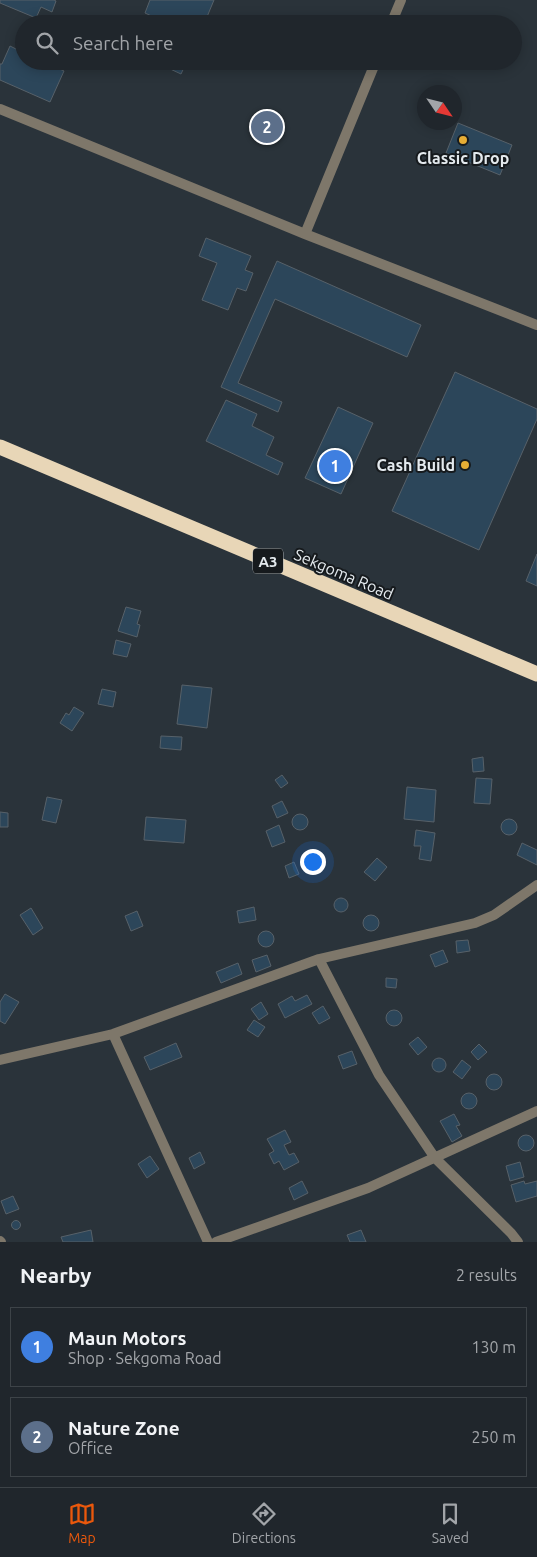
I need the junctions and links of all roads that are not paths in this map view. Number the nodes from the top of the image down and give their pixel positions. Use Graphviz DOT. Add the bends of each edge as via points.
graph roads {
  1 [pos="401,0"];
  2 [pos="395,15"];
  3 [pos="372,70"];
  4 [pos="0,109"];
  5 [pos="305,234"];
  6 [pos="537,325"];
  7 [pos="0,441"];
  8 [pos="0,447"];
  9 [pos="52,469"];
  10 [pos="537,674"];
  11 [pos="537,885"];
  12 [pos="319,959"];
  13 [pos="113,1034"];
  14 [pos="0,1060"];
  15 [pos="537,1111"];
  16 [pos="435,1158"];
  17 [pos="208,1242"];
  18 [pos="216,1242"];
  19 [pos="518,1242"];
  1 -- 2 [label="street"];
  3 -- 5 [label="street"];
  4 -- 5 [label="street"];
  5 -- 6 [label="street"];
  7 -- 9 [label="street"];
  8 -- 9 [label="highway, Sekgoma Road / A3"];
  9 -- 10 [label="highway, Sekgoma Road / A3"];
  11 -- 12 [label="street" via="517,901 475,923"];
  12 -- 13 [label="street"];
  12 -- 16 [label="street" via="379,1075"];
  13 -- 14 [label="street"];
  13 -- 17 [label="street"];
  15 -- 16 [label="street"];
  16 -- 18 [label="street" via="368,1188"];
  16 -- 19 [label="street"];
}
